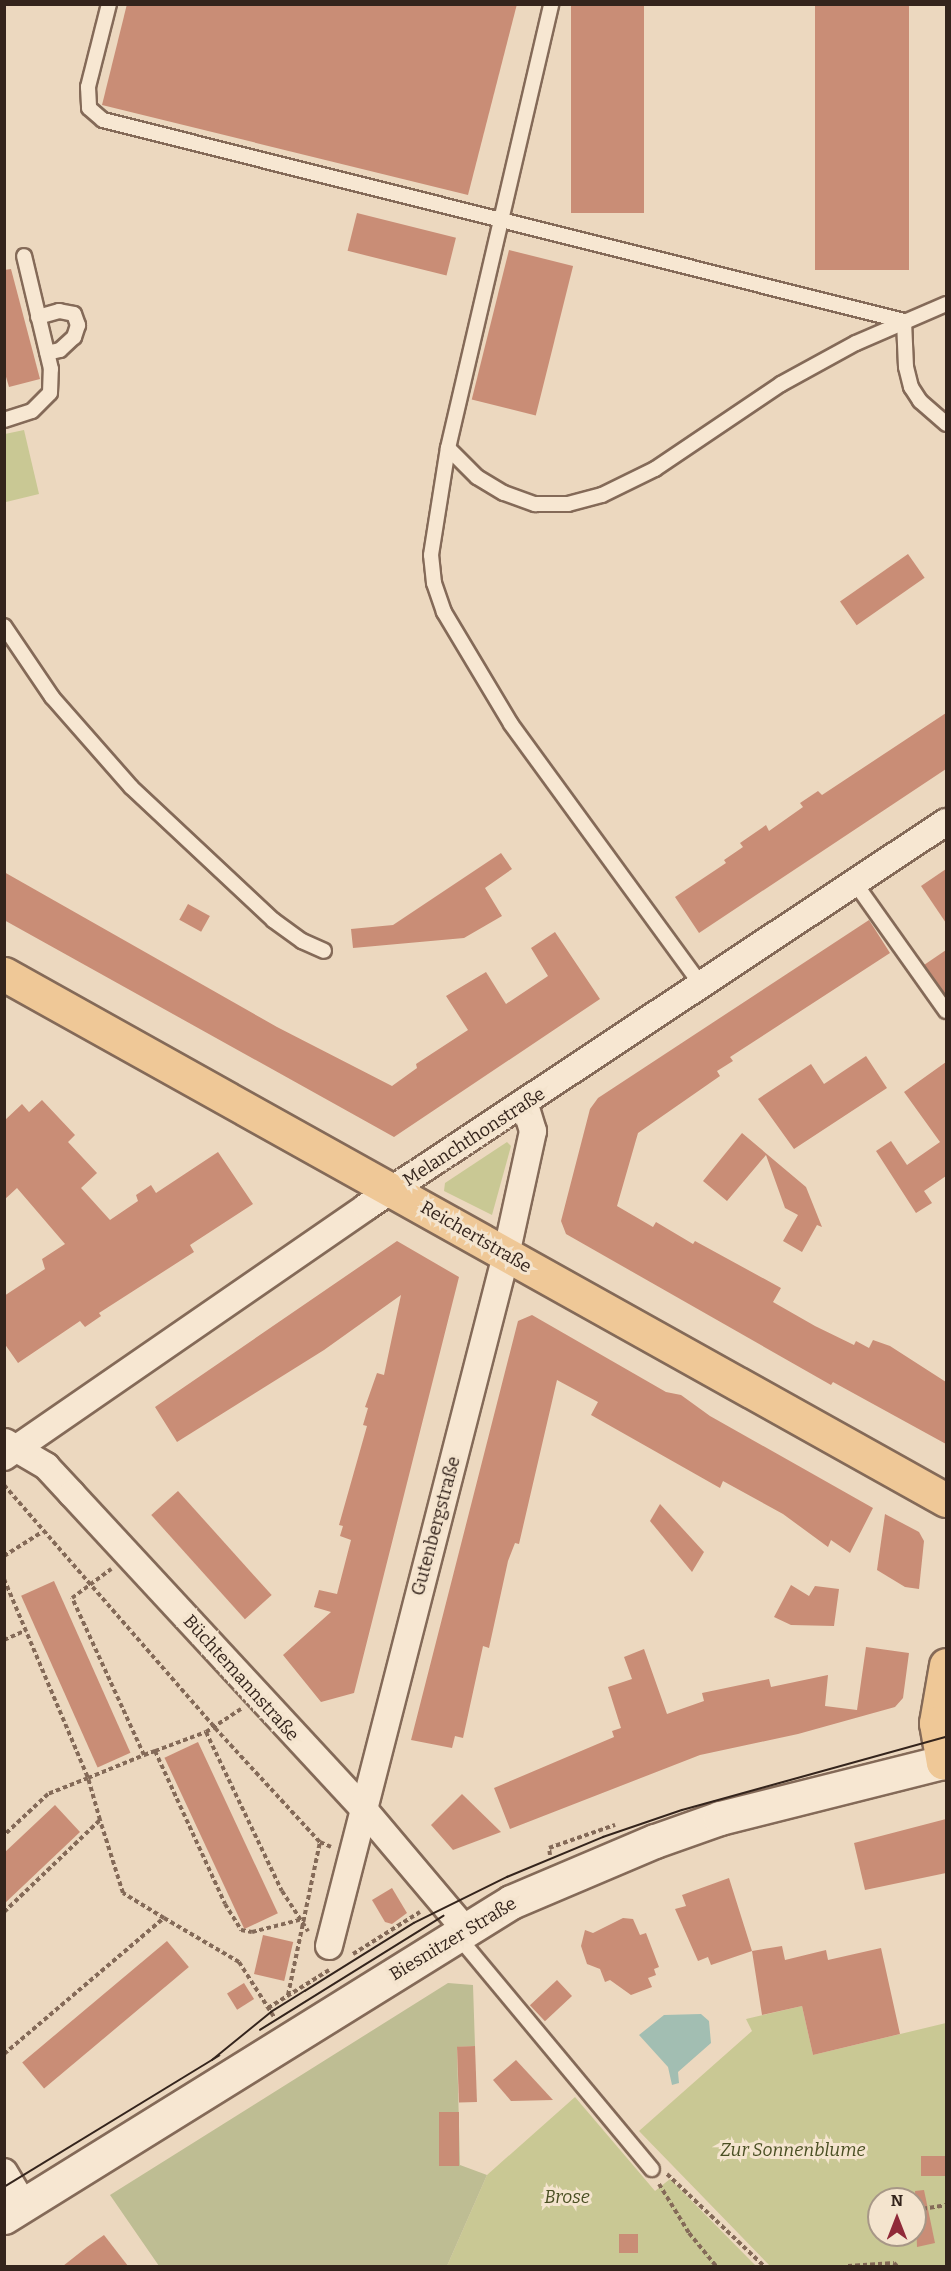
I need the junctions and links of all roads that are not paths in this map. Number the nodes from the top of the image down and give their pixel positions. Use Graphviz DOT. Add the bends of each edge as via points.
graph roads {
  1 [pos="109,4"];
  2 [pos="550,4"];
  3 [pos="498,220"];
  4 [pos="24,256"];
  5 [pos="946,304"];
  6 [pos="38,317"];
  7 [pos="904,321"];
  8 [pos="47,353"];
  9 [pos="4,420"];
  10 [pos="946,424"];
  11 [pos="448,448"];
  12 [pos="4,626"];
  13 [pos="946,822"];
  14 [pos="855,883"];
  15 [pos="324,951"];
  16 [pos="4,974"];
  17 [pos="702,986"];
  18 [pos="946,1011"];
  19 [pos="525,1104"];
  20 [pos="392,1190"];
  21 [pos="506,1255"];
  22 [pos="8,1449"];
  23 [pos="946,1500"];
  24 [pos="946,1665"];
  25 [pos="945,1761"];
  26 [pos="366,1812"];
  27 [pos="460,1931"];
  28 [pos="329,1947"];
  29 [pos="652,2169"];
  30 [pos="4,2172"];
  31 [pos="14,2211"];
  1 -- 3 [label="lane" via="88,87 89,108 104,120"];
  2 -- 3 [label="lane"];
  3 -- 7 [label="lane"];
  3 -- 11 [label="lane"];
  4 -- 6 [label="lane"];
  5 -- 7 [label="lane"];
  6 -- 8 [label="lane"];
  6 -- 8 [label="lane" via="59,311 74,314 78,325 74,337 60,350"];
  7 -- 10 [label="lane" via="911,387 920,401"];
  7 -- 11 [label="lane" via="781,384 655,469 602,495 568,504 535,504 504,493 477,477"];
  8 -- 9 [label="lane" via="50,393 32,411"];
  11 -- 17 [label="lane" via="431,555 434,583 444,612 511,724"];
  12 -- 15 [label="lane" via="52,697 131,787 273,920"];
  13 -- 14 [label="street, Melanchthonstraße"];
  14 -- 17 [label="street, Melanchthonstraße"];
  14 -- 18 [label="lane"];
  16 -- 20 [label="main road, Reichertstraße"];
  17 -- 19 [label="street, Melanchthonstraße"];
  19 -- 20 [label="street, Melanchthonstraße"];
  19 -- 21 [label="street, Gutenbergstraße" via="533,1131"];
  20 -- 21 [label="main road, Reichertstraße"];
  20 -- 22 [label="street, Melanchthonstraße"];
  21 -- 23 [label="main road, Reichertstraße"];
  21 -- 26 [label="street, Gutenbergstraße"];
  22 -- 26 [label="street, Büchtemannstraße" via="46,1466"];
  24 -- 25 [label="main road" via="936,1723"];
  25 -- 27 [label="main road, Biesnitzer Straße" via="720,1818 511,1902"];
  26 -- 27 [label="street, Büchtemannstraße"];
  26 -- 28 [label="street, Gutenbergstraße"];
  27 -- 29 [label="lane"];
  27 -- 31 [label="main road, Biesnitzer Straße"];
  30 -- 31 [label="street"];
}
